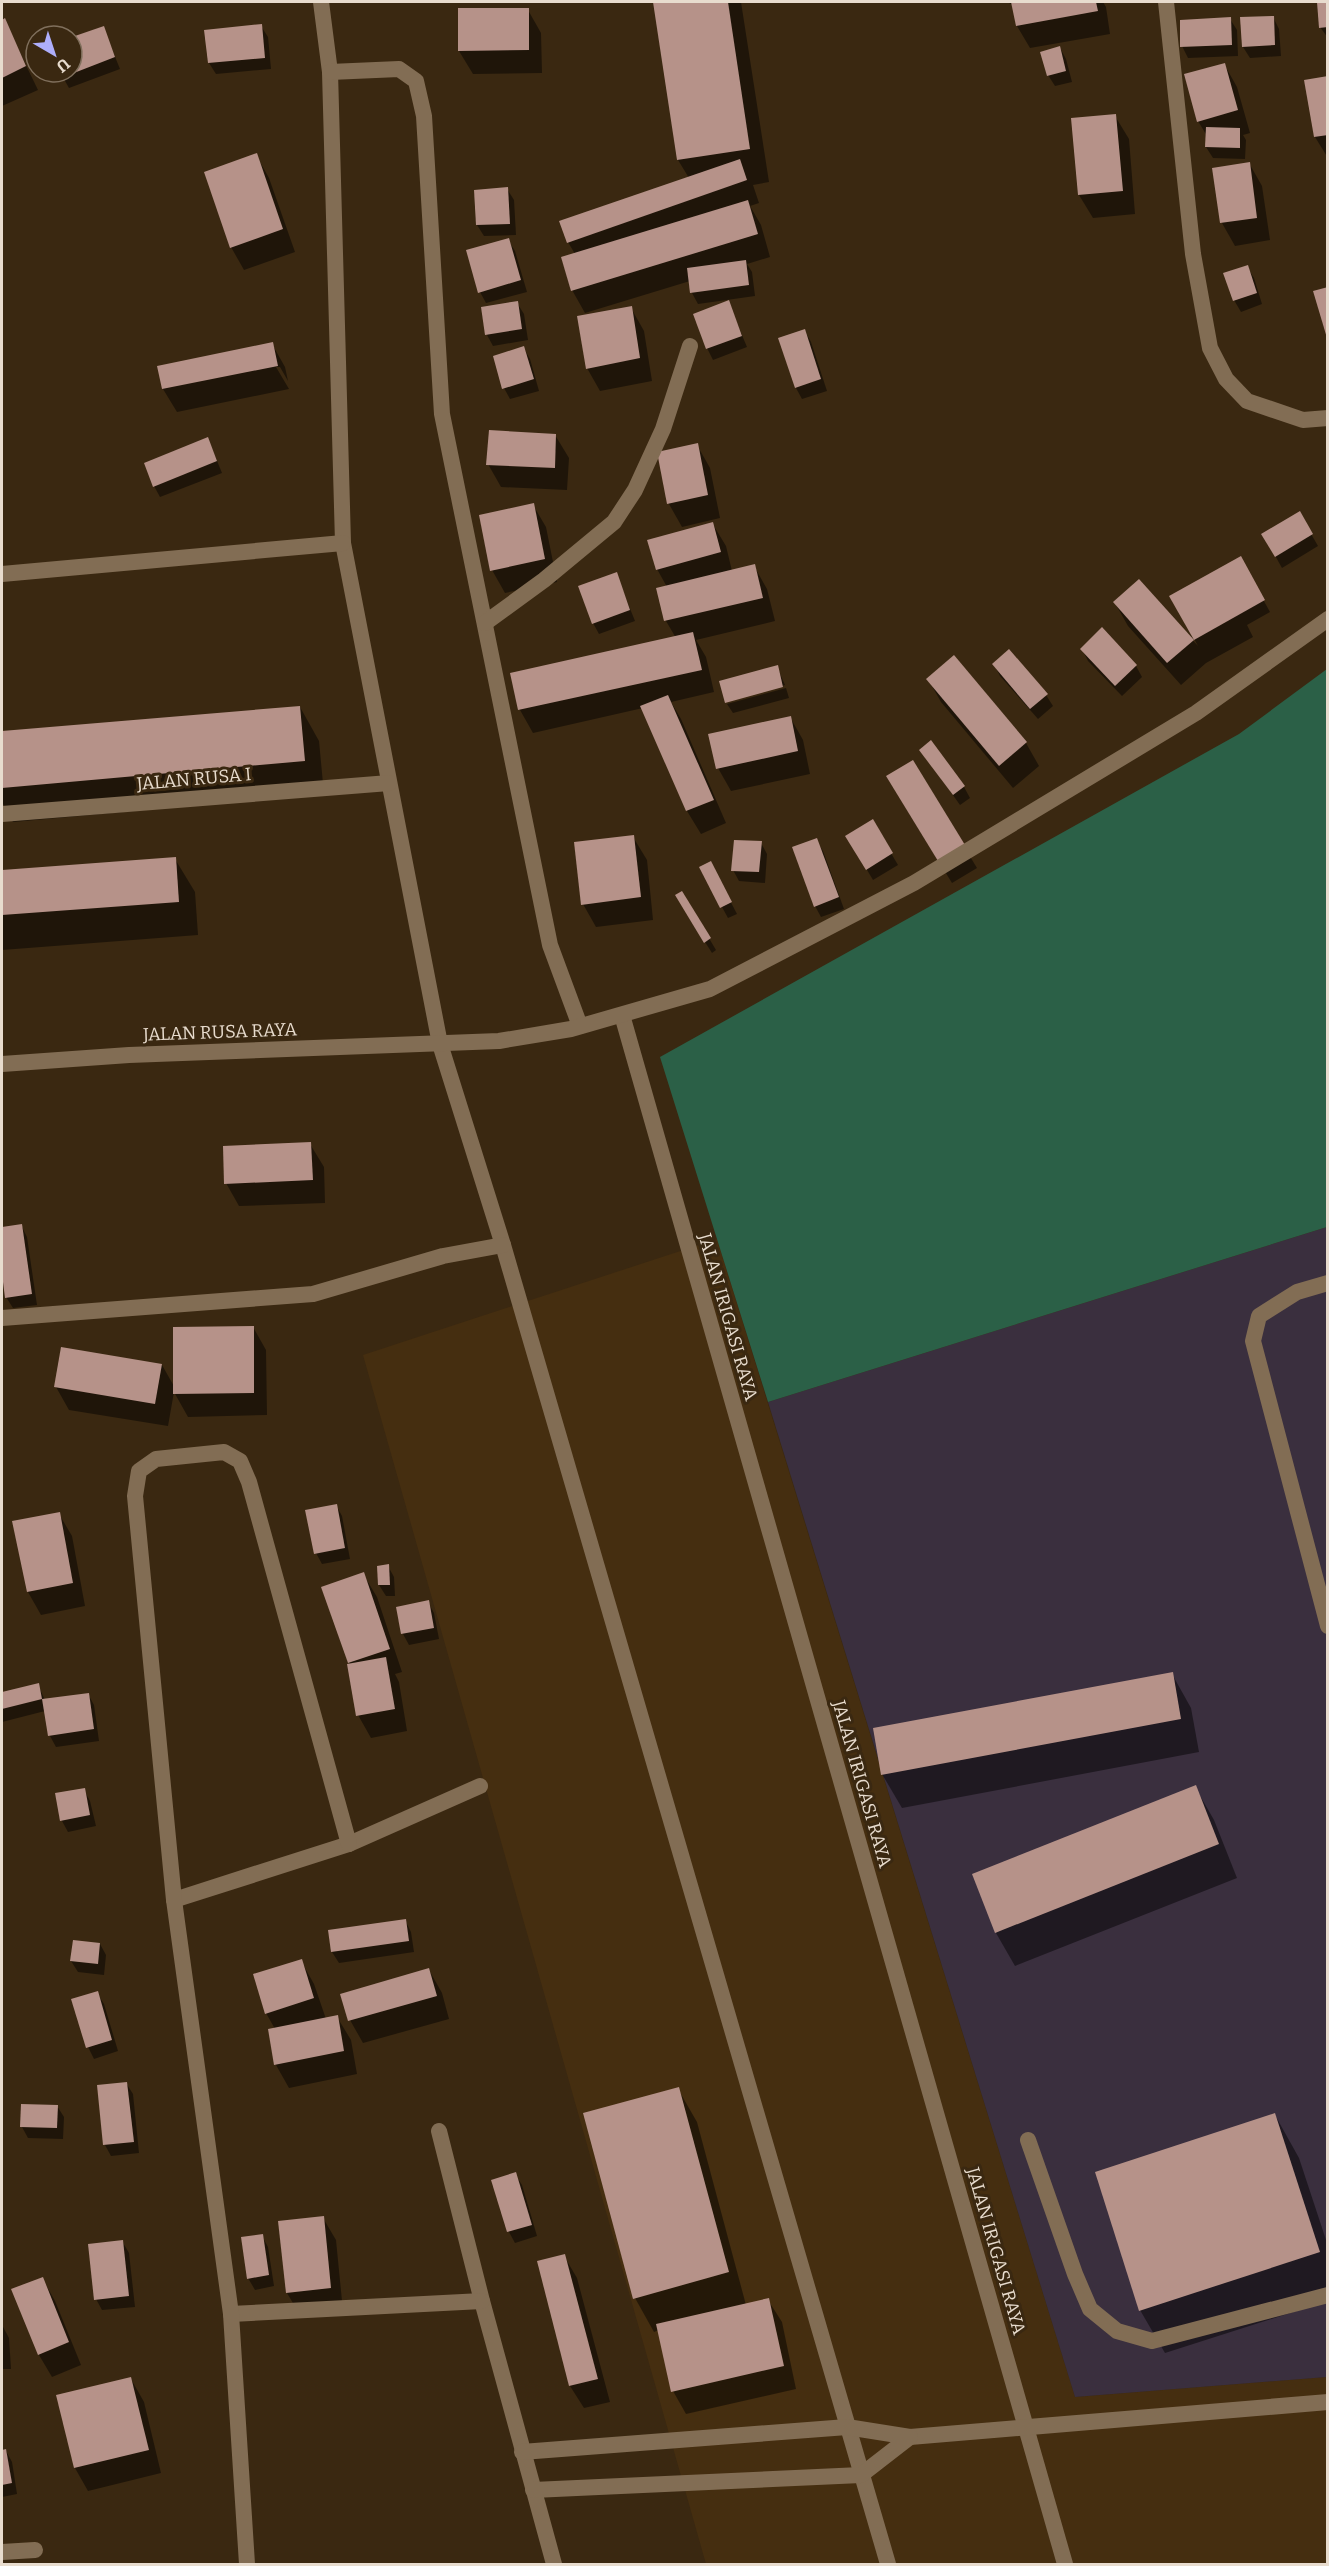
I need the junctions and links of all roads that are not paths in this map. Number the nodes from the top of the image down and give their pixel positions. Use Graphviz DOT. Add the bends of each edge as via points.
graph roads {
  1 [pos="321,2"];
  2 [pos="1166,2"];
  3 [pos="330,72"];
  4 [pos="690,346"];
  5 [pos="1328,418"];
  6 [pos="343,543"];
  7 [pos="2,574"];
  8 [pos="1328,618"];
  9 [pos="485,623"];
  10 [pos="389,783"];
  11 [pos="2,814"];
  12 [pos="622,1015"];
  13 [pos="575,1028"];
  14 [pos="440,1044"];
  15 [pos="2,1064"];
  16 [pos="503,1245"];
  17 [pos="1328,1283"];
  18 [pos="2,1318"];
  19 [pos="1328,1626"];
  20 [pos="480,1786"];
  21 [pos="349,1844"];
  22 [pos="174,1900"];
  23 [pos="439,2131"];
  24 [pos="1028,2140"];
  25 [pos="1328,2295"];
  26 [pos="482,2301"];
  27 [pos="231,2314"];
  28 [pos="1328,2402"];
  29 [pos="847,2427"];
  30 [pos="1026,2427"];
  31 [pos="910,2437"];
  32 [pos="522,2452"];
  33 [pos="861,2475"];
  34 [pos="533,2490"];
  35 [pos="35,2550"];
  36 [pos="2,2552"];
  37 [pos="247,2565"];
  38 [pos="554,2565"];
  39 [pos="888,2565"];
  40 [pos="1065,2565"];
  1 -- 3 [label="street"];
  2 -- 5 [label="street" via="1193,254 1210,348 1226,380 1247,401 1303,420"];
  3 -- 6 [label="street"];
  3 -- 9 [label="street" via="399,69 416,81 424,116 442,414"];
  4 -- 9 [label="street" via="663,429 635,490 614,522"];
  6 -- 7 [label="street"];
  6 -- 10 [label="street"];
  8 -- 12 [label="street, JALAN RUSA RAYA" via="1196,713 914,883 710,989"];
  9 -- 13 [label="street" via="550,945"];
  10 -- 11 [label="street, JALAN RUSA I"];
  10 -- 14 [label="street"];
  12 -- 13 [label="street, JALAN RUSA RAYA"];
  12 -- 30 [label="street, JALAN IRIGASI RAYA"];
  13 -- 14 [label="street, JALAN RUSA RAYA" via="499,1041"];
  14 -- 15 [label="street, JALAN RUSA RAYA" via="129,1055"];
  14 -- 16 [label="street"];
  16 -- 18 [label="street" via="443,1256 313,1294"];
  16 -- 29 [label="street"];
  17 -- 19 [label="street" via="1297,1292 1258,1316 1253,1341"];
  20 -- 21 [label="street"];
  21 -- 22 [label="street"];
  21 -- 22 [label="street" via="240,1461 224,1452 156,1460 139,1471 135,1496"];
  22 -- 27 [label="street"];
  23 -- 26 [label="street"];
  24 -- 25 [label="street" via="1090,2309 1117,2331 1152,2341"];
  26 -- 27 [label="street"];
  26 -- 32 [label="street"];
  27 -- 37 [label="street"];
  28 -- 30 [label="street"];
  29 -- 31 [label="street"];
  29 -- 32 [label="street"];
  29 -- 33 [label="street"];
  30 -- 31 [label="street"];
  30 -- 40 [label="street, JALAN IRIGASI RAYA"];
  31 -- 33 [label="street"];
  32 -- 34 [label="street"];
  33 -- 34 [label="street"];
  33 -- 39 [label="street"];
  34 -- 38 [label="street"];
  35 -- 36 [label="street"];
}
